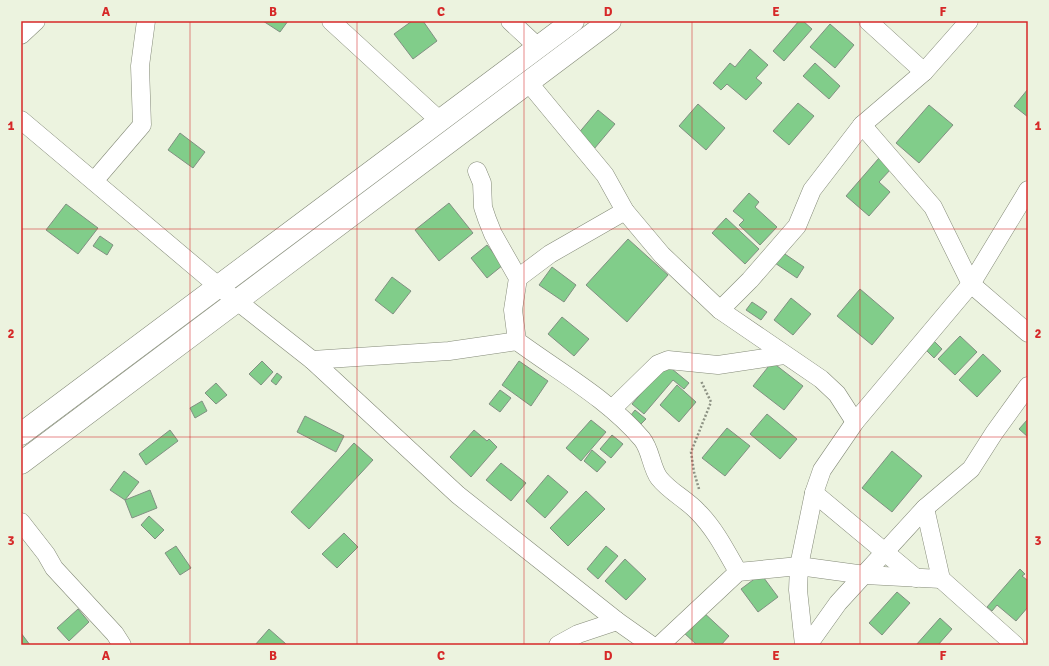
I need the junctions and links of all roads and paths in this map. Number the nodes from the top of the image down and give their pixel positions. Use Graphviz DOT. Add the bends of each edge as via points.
graph roads {
  1 [pos="36,21"];
  2 [pos="146,21"];
  3 [pos="331,21"];
  4 [pos="510,21"];
  5 [pos="573,21"];
  6 [pos="610,21"];
  7 [pos="868,21"];
  8 [pos="969,21"];
  9 [pos="21,36"];
  10 [pos="538,47"];
  11 [pos="924,72"];
  12 [pos="528,82"];
  13 [pos="21,120"];
  14 [pos="439,120"];
  15 [pos="862,125"];
  16 [pos="477,171"];
  17 [pos="94,181"];
  18 [pos="1028,190"];
  19 [pos="625,210"];
  20 [pos="518,278"];
  21 [pos="970,284"];
  22 [pos="218,286"];
  23 [pos="236,301"];
  24 [pos="720,310"];
  25 [pos="1028,332"];
  26 [pos="518,341"];
  27 [pos="784,355"];
  28 [pos="312,360"];
  29 [pos="698,374"];
  30 [pos="1028,386"];
  31 [pos="612,410"];
  32 [pos="855,422"];
  33 [pos="21,434"];
  34 [pos="21,463"];
  35 [pos="814,493"];
  36 [pos="701,495"];
  37 [pos="925,508"];
  38 [pos="21,522"];
  39 [pos="885,552"];
  40 [pos="799,566"];
  41 [pos="738,572"];
  42 [pos="865,575"];
  43 [pos="916,578"];
  44 [pos="940,579"];
  45 [pos="617,621"];
  46 [pos="122,645"];
  47 [pos="558,645"];
  48 [pos="651,645"];
  49 [pos="660,645"];
  50 [pos="804,645"];
  51 [pos="808,645"];
  52 [pos="1015,645"];
  1 -- 9 [label="street"];
  2 -- 17 [label="street" via="140,66 142,125"];
  3 -- 14 [label="street"];
  4 -- 10 [label="street"];
  5 -- 10 [label="main road"];
  6 -- 12 [label="main road"];
  7 -- 11 [label="street"];
  8 -- 11 [label="street"];
  10 -- 14 [label="main road"];
  11 -- 15 [label="street"];
  12 -- 19 [label="street" via="605,175"];
  12 -- 23 [label="main road"];
  13 -- 17 [label="street"];
  14 -- 22 [label="main road"];
  15 -- 21 [label="street" via="933,207"];
  15 -- 24 [label="street" via="814,185 797,226"];
  16 -- 20 [label="street" via="482,183 486,219"];
  17 -- 22 [label="street"];
  18 -- 21 [label="street"];
  19 -- 20 [label="street" via="550,254"];
  19 -- 24 [label="street" via="662,255"];
  20 -- 26 [label="street" via="513,310"];
  21 -- 25 [label="street"];
  21 -- 32 [label="street"];
  22 -- 23 [label="street"];
  22 -- 33 [label="main road"];
  23 -- 28 [label="street"];
  23 -- 34 [label="main road"];
  24 -- 27 [label="street"];
  26 -- 28 [label="street" via="449,351"];
  26 -- 31 [label="street"];
  27 -- 31 [label="street" via="718,365 668,360 658,364"];
  27 -- 32 [label="street" via="821,379 837,394"];
  28 -- 45 [label="street" via="458,495"];
  29 -- 36 [label="path" via="711,402 691,452"];
  30 -- 37 [label="street" via="971,469"];
  31 -- 41 [label="street" via="643,440 658,476 710,526"];
  32 -- 35 [label="street" via="822,470"];
  35 -- 39 [label="street"];
  35 -- 40 [label="street"];
  37 -- 39 [label="street"];
  37 -- 44 [label="street"];
  38 -- 46 [label="street" via="54,568 115,634"];
  39 -- 42 [label="street"];
  39 -- 43 [label="street"];
  40 -- 41 [label="street"];
  40 -- 42 [label="street"];
  40 -- 50 [label="street" via="798,590"];
  41 -- 49 [label="street"];
  42 -- 43 [label="street"];
  42 -- 51 [label="street" via="838,603"];
  43 -- 44 [label="street"];
  44 -- 52 [label="street"];
  45 -- 47 [label="street" via="578,634"];
  45 -- 48 [label="street"];
}
